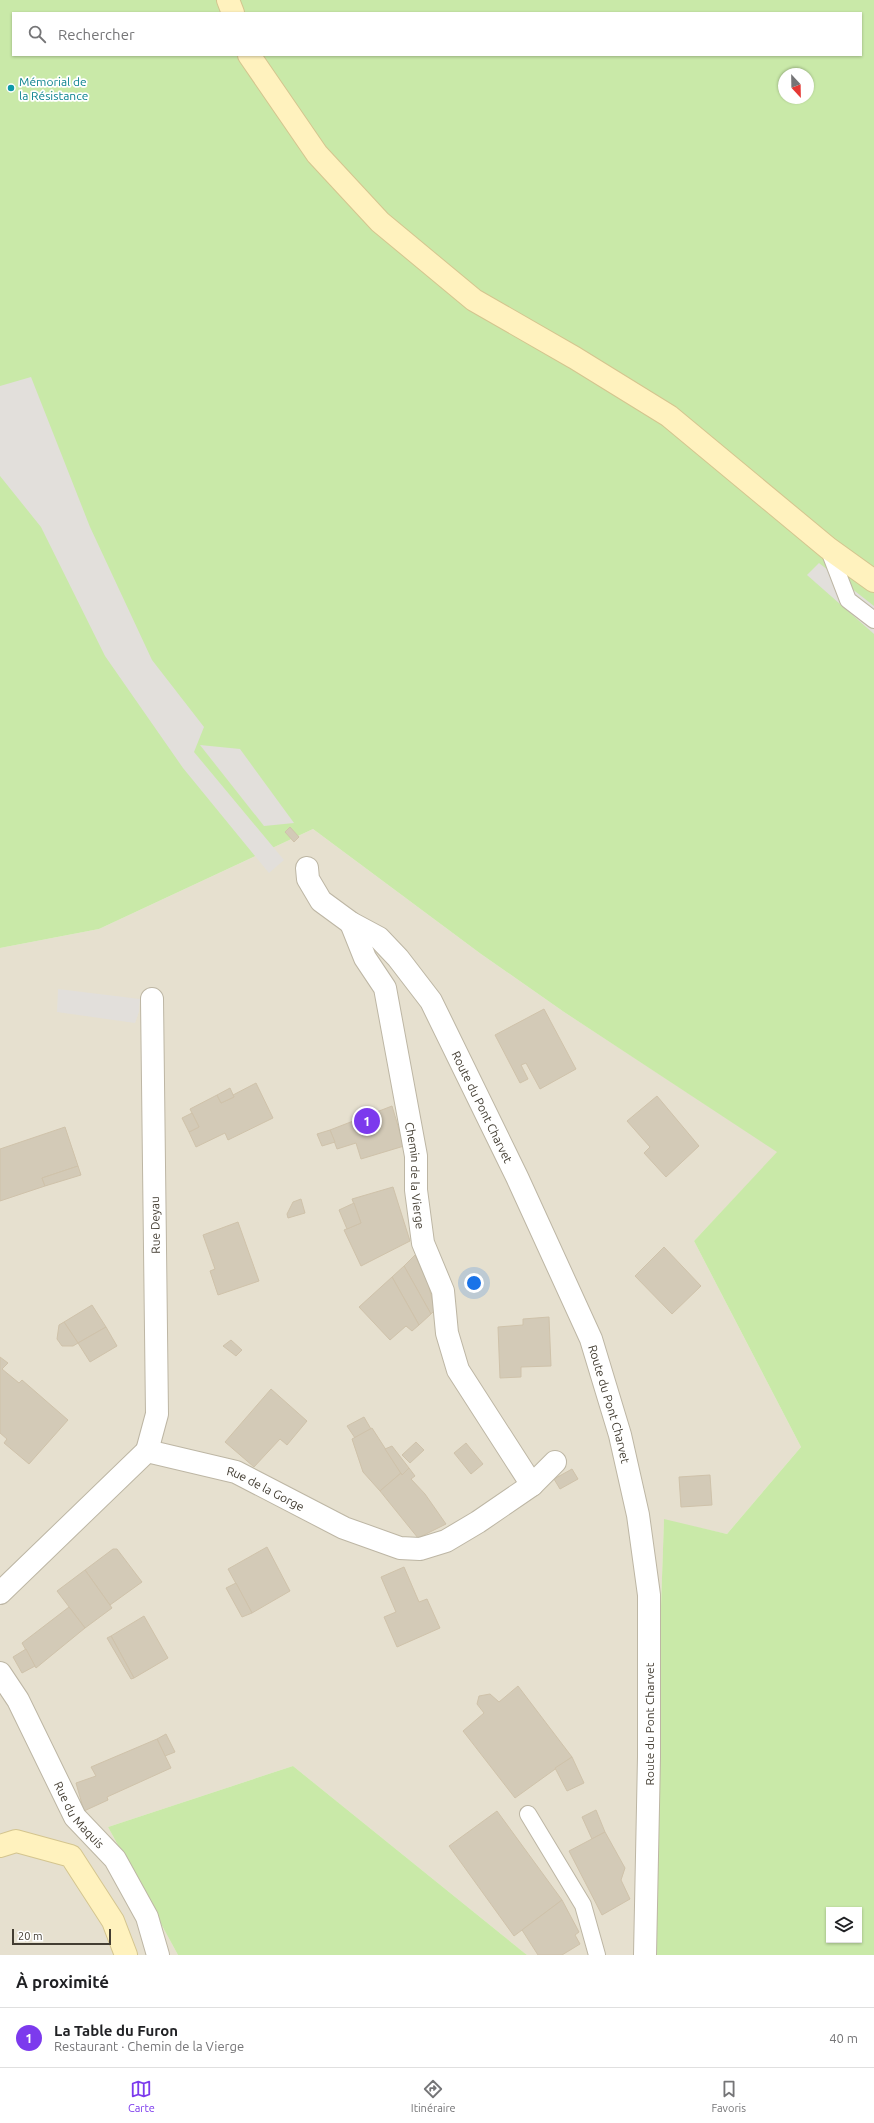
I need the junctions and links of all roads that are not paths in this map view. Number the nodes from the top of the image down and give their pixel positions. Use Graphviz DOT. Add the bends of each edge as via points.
graph roads {
  1 [pos="228,0"];
  2 [pos="233,12"];
  3 [pos="250,56"];
  4 [pos="828,548"];
  5 [pos="874,581"];
  6 [pos="874,620"];
  7 [pos="307,868"];
  8 [pos="351,923"];
  9 [pos="152,999"];
  10 [pos="147,1451"];
  11 [pos="555,1462"];
  12 [pos="532,1485"];
  13 [pos="0,1593"];
  14 [pos="0,1673"];
  15 [pos="528,1814"];
  16 [pos="0,1846"];
  17 [pos="126,1955"];
  18 [pos="158,1955"];
  19 [pos="597,1955"];
  20 [pos="645,1955"];
  1 -- 2 [label="main road"];
  3 -- 4 [label="main road" via="317,154 380,222 474,300 669,416"];
  4 -- 5 [label="main road"];
  4 -- 6 [label="lane" via="848,600"];
  7 -- 8 [label="street" via="308,879 322,901"];
  8 -- 12 [label="street, Chemin de la Vierge" via="365,958 385,988 416,1156 416,1190 423,1243 442,1291 447,1332 458,1370"];
  8 -- 20 [label="street, Route du Pont Charvet" via="379,938 431,1001 517,1177 591,1339 620,1435 638,1515 649,1595 650,1757"];
  9 -- 10 [label="street, Rue Deyau" via="157,1414"];
  10 -- 12 [label="street, Rue de la Gorge" via="236,1472 344,1528 400,1548 420,1549 446,1541"];
  10 -- 13 [label="street"];
  11 -- 12 [label="street, Rue de la Gorge"];
  14 -- 18 [label="street, Rue du Maquis" via="18,1700 75,1818 115,1859 147,1917"];
  15 -- 19 [label="lane" via="583,1905"];
  16 -- 17 [label="main road" via="16,1841 71,1856 113,1921"];
}
